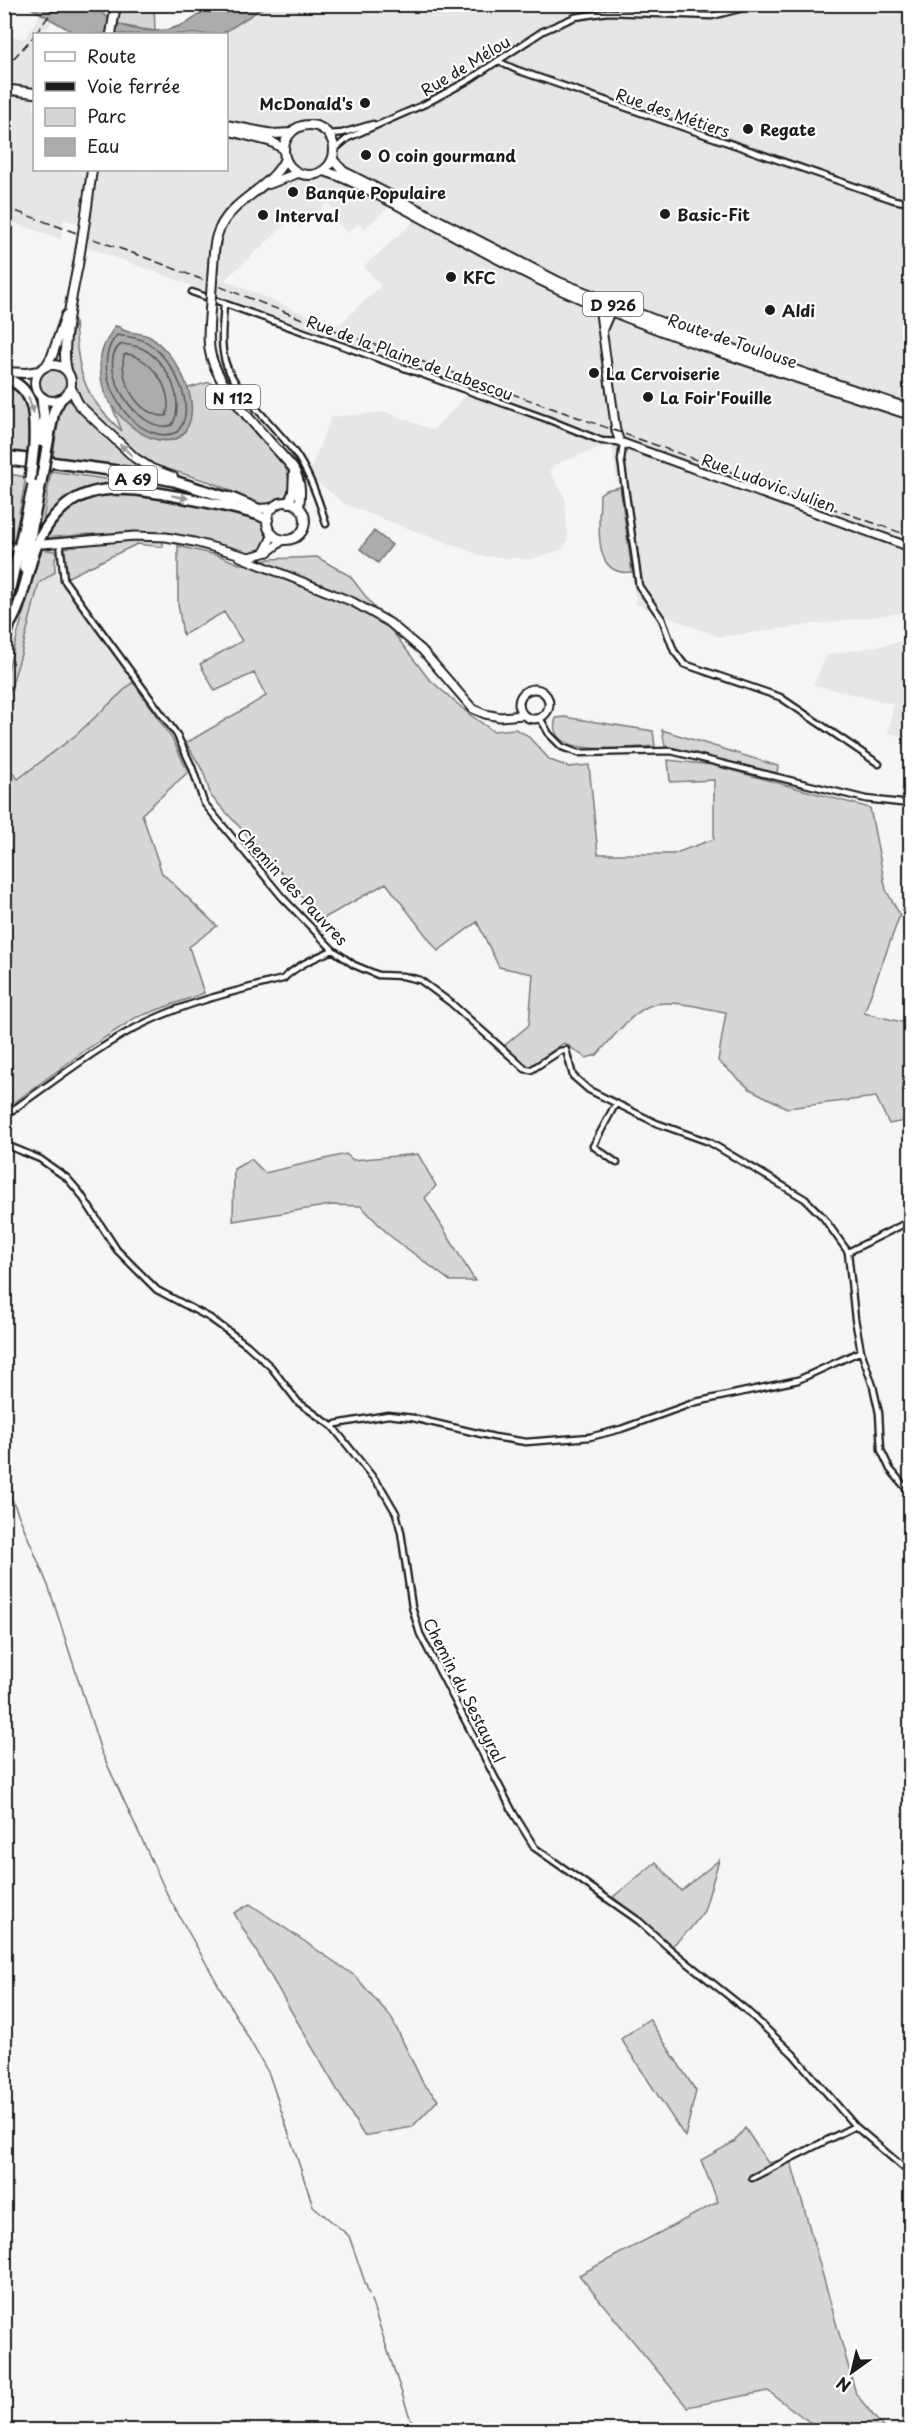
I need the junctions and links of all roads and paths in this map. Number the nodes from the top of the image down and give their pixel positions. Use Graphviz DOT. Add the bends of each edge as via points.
graph roads {
  1 [pos="116,4"];
  2 [pos="759,4"];
  3 [pos="739,7"];
  4 [pos="111,33"];
  5 [pos="497,62"];
  6 [pos="4,89"];
  7 [pos="33,93"];
  8 [pos="393,118"];
  9 [pos="228,124"];
  10 [pos="228,131"];
  11 [pos="291,133"];
  12 [pos="328,134"];
  13 [pos="284,149"];
  14 [pos="335,149"];
  15 [pos="285,159"];
  16 [pos="333,160"];
  17 [pos="92,171"];
  18 [pos="324,171"];
  19 [pos="298,173"];
  20 [pos="265,186"];
  21 [pos="910,203"];
  22 [pos="192,292"];
  23 [pos="71,300"];
  24 [pos="224,303"];
  25 [pos="599,306"];
  26 [pos="611,310"];
  27 [pos="602,331"];
  28 [pos="42,369"];
  29 [pos="4,372"];
  30 [pos="67,372"];
  31 [pos="4,378"];
  32 [pos="71,388"];
  33 [pos="42,398"];
  34 [pos="60,400"];
  35 [pos="910,409"];
  36 [pos="910,415"];
  37 [pos="621,443"];
  38 [pos="40,446"];
  39 [pos="4,458"];
  40 [pos="293,468"];
  41 [pos="35,481"];
  42 [pos="235,500"];
  43 [pos="289,503"];
  44 [pos="299,507"];
  45 [pos="273,508"];
  46 [pos="256,514"];
  47 [pos="268,520"];
  48 [pos="326,524"];
  49 [pos="273,534"];
  50 [pos="283,540"];
  51 [pos="60,542"];
  52 [pos="44,544"];
  53 [pos="910,547"];
  54 [pos="263,554"];
  55 [pos="240,556"];
  56 [pos="8,618"];
  57 [pos="4,643"];
  58 [pos="521,712"];
  59 [pos="540,718"];
  60 [pos="879,764"];
  61 [pos="910,804"];
  62 [pos="333,950"];
  63 [pos="616,1103"];
  64 [pos="4,1116"];
  65 [pos="4,1144"];
  66 [pos="617,1164"];
  67 [pos="910,1221"];
  68 [pos="848,1252"];
  69 [pos="861,1351"];
  70 [pos="333,1426"];
  71 [pos="910,1493"];
  72 [pos="855,2126"];
  73 [pos="910,2173"];
  74 [pos="752,2178"];
  1 -- 4 [label="main road"];
  2 -- 3 [label="street, Rue de Mélou"];
  3 -- 5 [label="street, Rue de Mélou" via="702,16 608,12 585,15 543,31"];
  5 -- 8 [label="street, Rue de Mélou"];
  5 -- 21 [label="street, Rue des Métiers"];
  6 -- 7 [label="main road"];
  8 -- 12 [label="street, Rue de Mélou"];
  8 -- 14 [label="street, Rue de Mélou" via="345,140"];
  9 -- 11 [label="main road" via="273,134"];
  10 -- 13 [label="main road"];
  11 -- 12 [label="main road" via="312,125"];
  11 -- 13 [label="main road"];
  12 -- 14 [label="main road"];
  13 -- 15 [label="main road"];
  14 -- 16 [label="main road"];
  15 -- 19 [label="main road"];
  15 -- 20 [label="main road, N 112"];
  16 -- 18 [label="main road"];
  16 -- 35 [label="main road, D 926" via="343,171 558,282 706,340"];
  17 -- 23 [label="main road, bridge"];
  18 -- 19 [label="main road, D 926" via="309,176"];
  18 -- 25 [label="main road, Route de Toulouse / D 926" via="367,189 506,264"];
  19 -- 20 [label="main road, N 112"];
  20 -- 40 [label="main road, N 112, bridge" via="233,210 220,228 214,246 210,355 226,389"];
  22 -- 24 [label="street, Rue de la Plaine de Labescou"];
  23 -- 28 [label="main road" via="52,356"];
  23 -- 30 [label="main road" via="64,356"];
  24 -- 37 [label="street, Rue de la Plaine de Labescou" via="602,441"];
  24 -- 48 [label="street" via="222,346 227,368 296,454"];
  25 -- 26 [label="main road, Route de Toulouse / D 926"];
  25 -- 27 [label="street"];
  26 -- 27 [label="street"];
  26 -- 36 [label="main road, Route de Toulouse / D 926"];
  27 -- 37 [label="street"];
  28 -- 29 [label="main road"];
  28 -- 30 [label="main road" via="60,366"];
  28 -- 33 [label="main road" via="34,382"];
  30 -- 32 [label="main road"];
  31 -- 38 [label="highway, one-way" via="23,388 32,404"];
  32 -- 34 [label="main road"];
  42 -- 32 [label="main road, A 69, one-way" via="144,464 79,405"];
  33 -- 34 [label="main road"];
  33 -- 38 [label="highway" via="45,417"];
  34 -- 38 [label="highway"];
  37 -- 53 [label="street, Rue Ludovic Julien"];
  37 -- 60 [label="street" via="639,586 662,619 674,651 684,664 780,697"];
  38 -- 41 [label="highway"];
  39 -- 42 [label="highway, A 69" via="151,476"];
  39 -- 46 [label="main road, A 69" via="174,485"];
  40 -- 43 [label="main road"];
  40 -- 44 [label="main road, N 112" via="299,479"];
  41 -- 56 [label="highway"];
  41 -- 56 [label="highway" via="21,581"];
  42 -- 45 [label="main road" via="259,509"];
  43 -- 44 [label="main road"];
  43 -- 45 [label="main road"];
  44 -- 50 [label="main road" via="305,516 303,530 295,538"];
  45 -- 47 [label="main road"];
  46 -- 47 [label="main road"];
  56 -- 46 [label="highway, one-way" via="16,613 43,532 64,507 90,492 132,488"];
  47 -- 49 [label="main road"];
  49 -- 50 [label="main road"];
  49 -- 54 [label="street"];
  50 -- 54 [label="street"];
  51 -- 52 [label="street"];
  51 -- 55 [label="street" via="166,537"];
  51 -- 62 [label="street, Chemin des Pauvres" via="64,580 177,735 204,803 282,897"];
  54 -- 55 [label="street"];
  55 -- 58 [label="street" via="353,602 390,623 422,650 473,709 506,716"];
  56 -- 57 [label="highway"];
  58 -- 59 [label="street" via="529,719"];
  58 -- 59 [label="street" via="520,699 525,692 540,691 549,705"];
  59 -- 61 [label="street" via="562,747 578,753 671,751 866,799"];
  62 -- 63 [label="street, Chemin des Pauvres" via="378,975 420,980 525,1069 535,1068 566,1050 575,1079"];
  62 -- 64 [label="street" via="306,962 283,979 204,999 145,1023"];
  63 -- 66 [label="street" via="593,1146"];
  63 -- 68 [label="street, Chemin des Pauvres" via="656,1124 709,1142 805,1199"];
  65 -- 70 [label="street, Chemin du Sestayral" via="40,1159 67,1178 117,1250 157,1290 210,1318 247,1345 271,1367 298,1402"];
  67 -- 68 [label="street"];
  68 -- 69 [label="street"];
  69 -- 70 [label="street" via="798,1380 696,1402 590,1437 526,1442 388,1415"];
  69 -- 71 [label="street" via="879,1413 881,1450 890,1469"];
  70 -- 72 [label="street, Chemin du Sestayral" via="391,1502 401,1532 420,1634 535,1848 639,1921 745,2009 793,2054"];
  72 -- 73 [label="street, Chemin du Sestayral"];
  72 -- 74 [label="street"];
}
